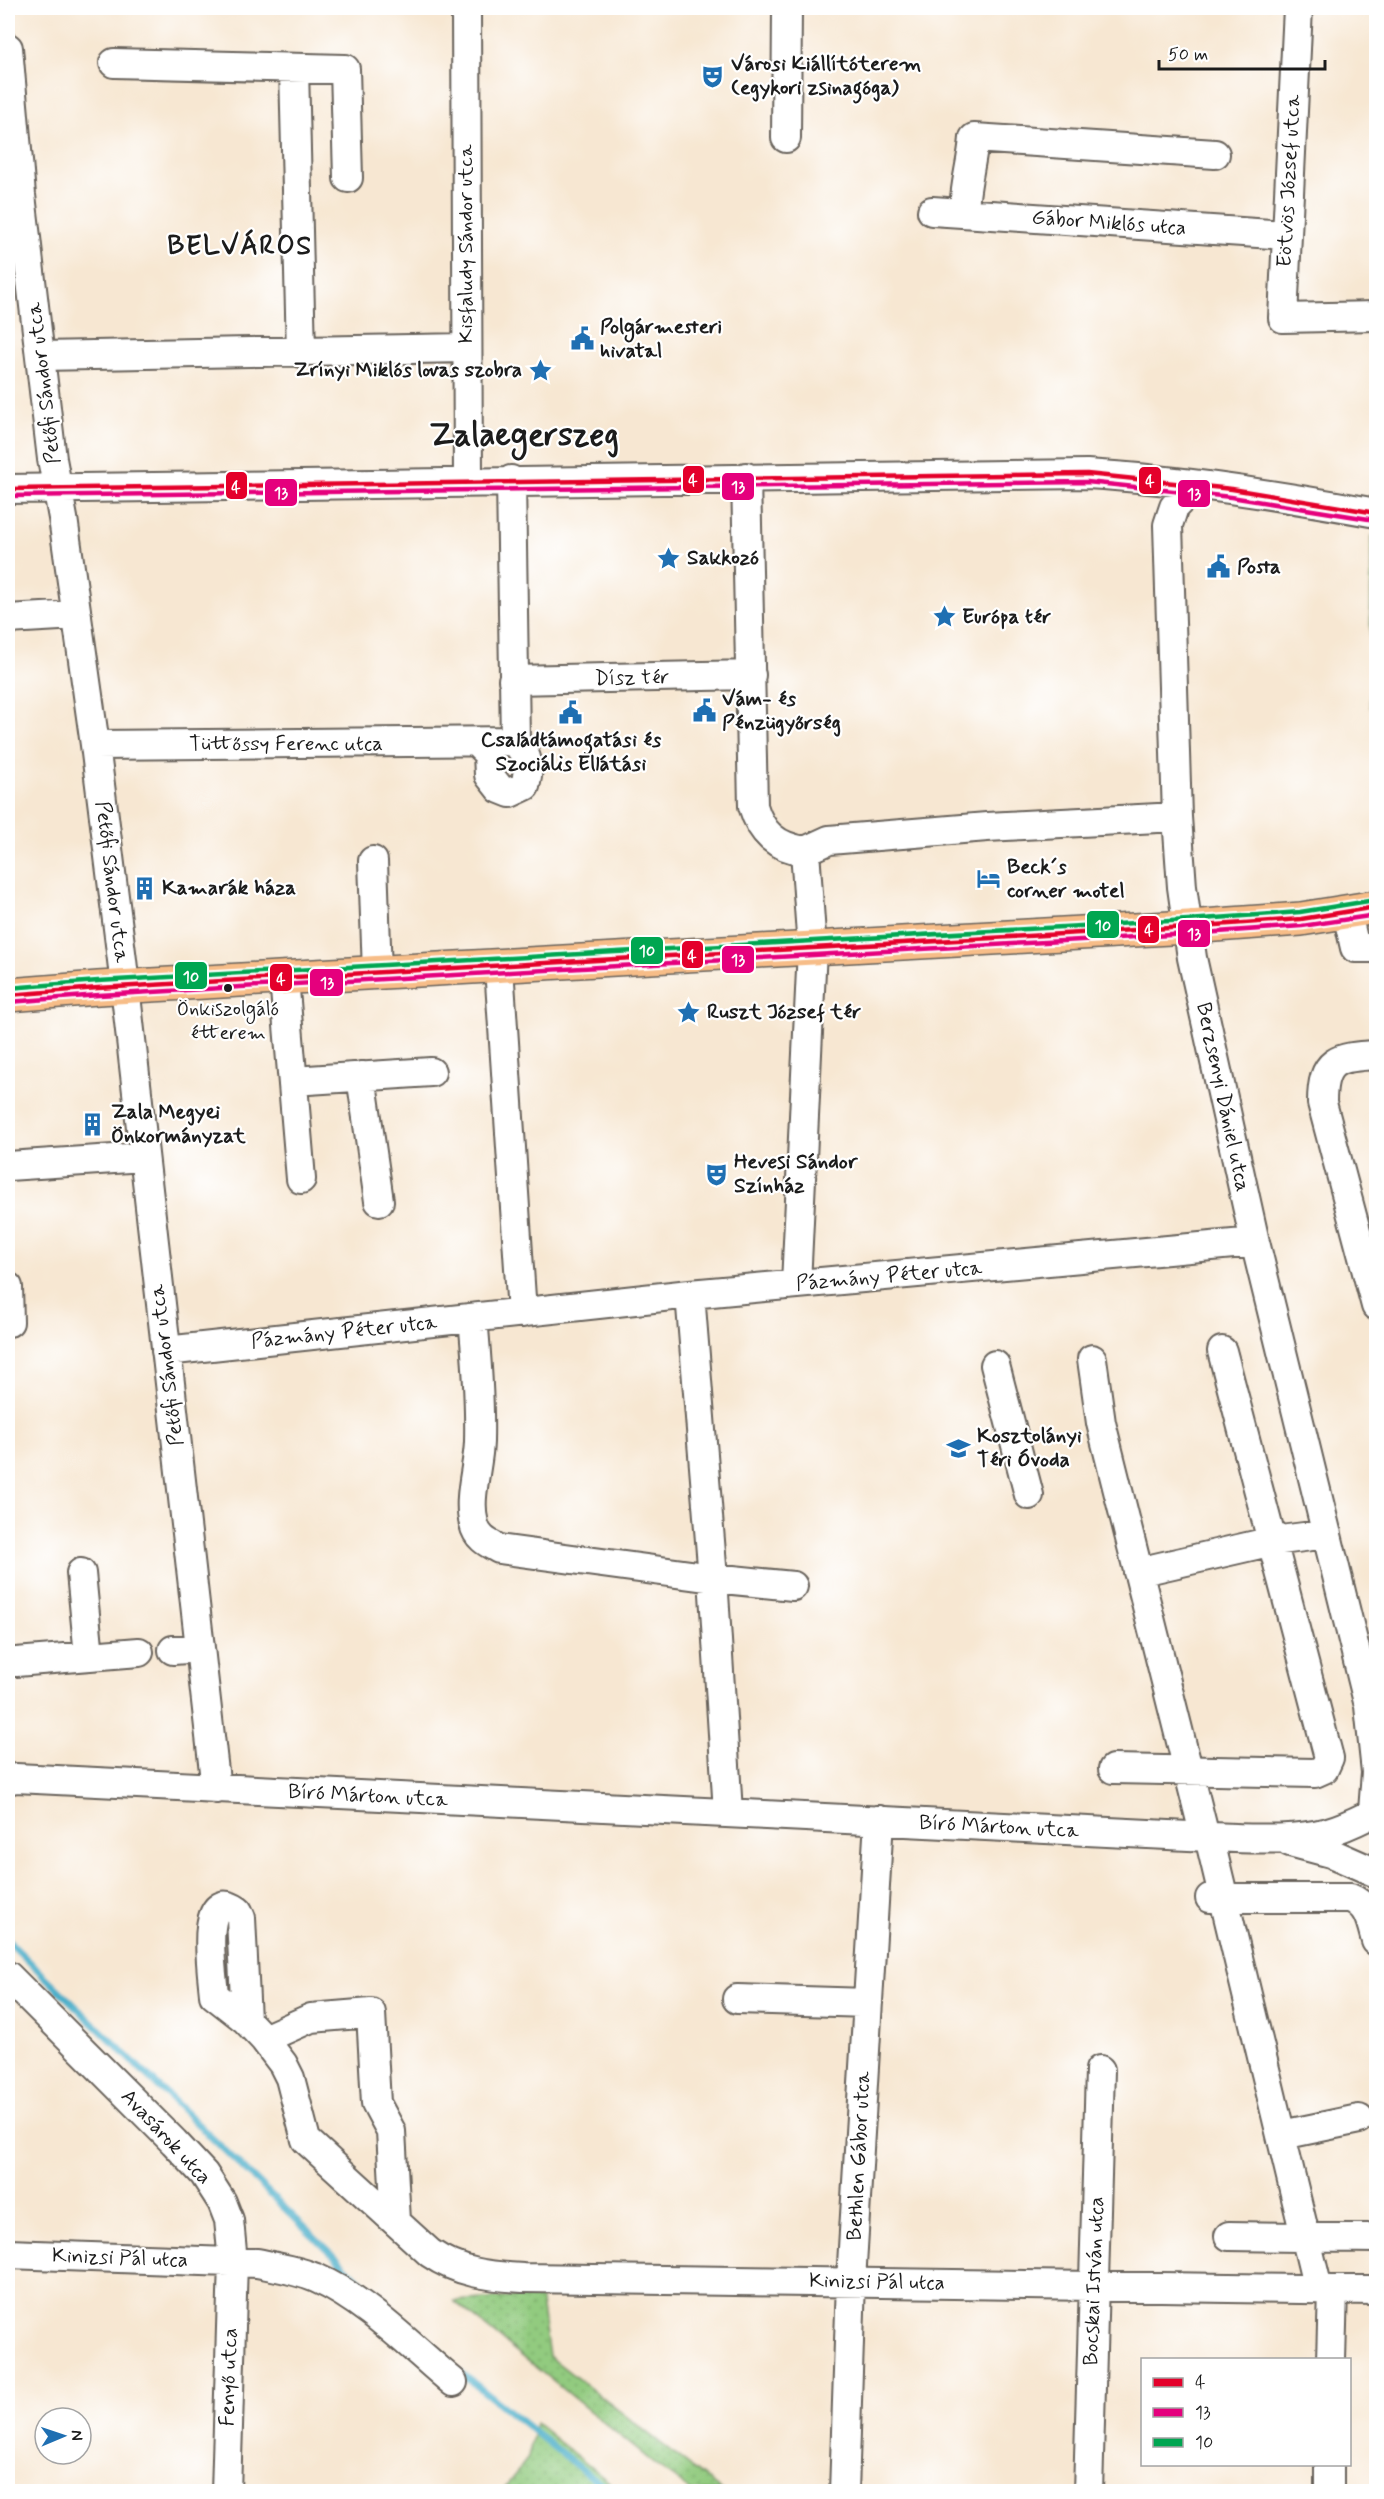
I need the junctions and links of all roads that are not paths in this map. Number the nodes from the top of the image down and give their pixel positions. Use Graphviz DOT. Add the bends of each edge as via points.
graph roads {
  1 [pos="466,8"];
  2 [pos="788,8"];
  3 [pos="1298,8"];
  4 [pos="8,48"];
  5 [pos="114,63"];
  6 [pos="294,68"];
  7 [pos="786,138"];
  8 [pos="1215,154"];
  9 [pos="348,178"];
  10 [pos="14,196"];
  11 [pos="932,211"];
  12 [pos="964,213"];
  13 [pos="1286,235"];
  14 [pos="1377,316"];
  15 [pos="466,348"];
  16 [pos="301,353"];
  17 [pos="41,356"];
  18 [pos="746,477"];
  19 [pos="511,480"];
  20 [pos="468,481"];
  21 [pos="1195,485"];
  22 [pos="56,487"];
  23 [pos="8,489"];
  24 [pos="1377,513"];
  25 [pos="77,615"];
  26 [pos="8,619"];
  27 [pos="751,675"];
  28 [pos="513,680"];
  29 [pos="514,741"];
  30 [pos="477,742"];
  31 [pos="95,745"];
  32 [pos="1177,817"];
  33 [pos="804,851"];
  34 [pos="373,861"];
  35 [pos="1362,910"];
  36 [pos="1188,927"];
  37 [pos="1377,948"];
  38 [pos="812,949"];
  39 [pos="499,967"];
  40 [pos="377,973"];
  41 [pos="284,978"];
  42 [pos="124,986"];
  43 [pos="8,995"];
  44 [pos="1377,1055"];
  45 [pos="431,1072"];
  46 [pos="361,1077"];
  47 [pos="293,1081"];
  48 [pos="144,1157"];
  49 [pos="8,1166"];
  50 [pos="302,1179"];
  51 [pos="379,1201"];
  52 [pos="1255,1242"];
  53 [pos="1373,1277"];
  54 [pos="796,1284"];
  55 [pos="8,1287"];
  56 [pos="690,1294"];
  57 [pos="1377,1306"];
  58 [pos="522,1312"];
  59 [pos="473,1318"];
  60 [pos="9,1322"];
  61 [pos="166,1351"];
  62 [pos="1222,1351"];
  63 [pos="1092,1359"];
  64 [pos="995,1365"];
  65 [pos="1029,1495"];
  66 [pos="1327,1534"];
  67 [pos="1274,1541"];
  68 [pos="1138,1572"];
  69 [pos="81,1573"];
  70 [pos="713,1578"];
  71 [pos="793,1586"];
  72 [pos="139,1652"];
  73 [pos="89,1656"];
  74 [pos="16,1662"];
  75 [pos="1373,1715"];
  76 [pos="1113,1769"];
  77 [pos="1189,1770"];
  78 [pos="10,1778"];
  79 [pos="216,1789"];
  80 [pos="728,1812"];
  81 [pos="1372,1812"];
  82 [pos="879,1820"];
  83 [pos="1207,1837"];
  84 [pos="1270,1838"];
  85 [pos="1375,1873"];
  86 [pos="1216,1898"];
  87 [pos="1377,1941"];
  88 [pos="8,1976"];
  89 [pos="737,1999"];
  90 [pos="868,2003"];
  91 [pos="1100,2070"];
  92 [pos="1359,2119"];
  93 [pos="1282,2135"];
  94 [pos="396,2221"];
  95 [pos="1229,2236"];
  96 [pos="1306,2237"];
  97 [pos="1377,2238"];
  98 [pos="8,2254"];
  99 [pos="233,2262"];
  100 [pos="852,2281"];
  101 [pos="1094,2286"];
  102 [pos="1325,2290"];
  103 [pos="1377,2290"];
  104 [pos="1332,2358"];
  105 [pos="453,2382"];
  106 [pos="1329,2466"];
  107 [pos="226,2492"];
  108 [pos="844,2492"];
  109 [pos="1088,2492"];
  110 [pos="1329,2492"];
  1 -- 15 [label="street, Kisfaludy Sándor utca"];
  2 -- 7 [label="street"];
  3 -- 13 [label="street, Eötvös József utca"];
  4 -- 10 [label="street, Petőfi Sándor utca"];
  5 -- 6 [label="street"];
  6 -- 9 [label="street" via="345,69"];
  6 -- 16 [label="street"];
  8 -- 12 [label="street" via="974,138"];
  10 -- 17 [label="street, Petőfi Sándor utca"];
  11 -- 12 [label="street, Gábor Miklós utca"];
  12 -- 13 [label="street, Gábor Miklós utca"];
  13 -- 14 [label="street, Eötvös József utca" via="1283,318"];
  15 -- 16 [label="street"];
  15 -- 20 [label="street, Kisfaludy Sándor utca"];
  16 -- 17 [label="street"];
  17 -- 22 [label="street, Petőfi Sándor utca"];
  18 -- 19 [label="street"];
  18 -- 21 [label="street" via="1087,474"];
  18 -- 27 [label="street"];
  19 -- 20 [label="street"];
  19 -- 28 [label="street"];
  20 -- 22 [label="street"];
  21 -- 24 [label="street"];
  21 -- 32 [label="street, Berzsenyi Dániel utca" via="1174,507 1167,525"];
  22 -- 23 [label="street"];
  22 -- 25 [label="street, Petőfi Sándor utca"];
  25 -- 26 [label="street"];
  25 -- 31 [label="street, Petőfi Sándor utca"];
  27 -- 28 [label="street, Dísz tér"];
  27 -- 33 [label="street" via="753,806 761,827 773,840"];
  28 -- 29 [label="street"];
  29 -- 30 [label="street, Tüttőssy Ferenc utca"];
  29 -- 30 [label="street" via="525,752 529,770 525,786 510,792 500,789 489,775 488,754"];
  30 -- 31 [label="street, Tüttőssy Ferenc utca"];
  31 -- 42 [label="street, Petőfi Sándor utca"];
  32 -- 33 [label="street" via="829,840"];
  32 -- 36 [label="street, Berzsenyi Dániel utca"];
  33 -- 38 [label="street"];
  34 -- 40 [label="street"];
  35 -- 36 [label="main road"];
  35 -- 37 [label="street" via="1355,948"];
  36 -- 38 [label="main road"];
  36 -- 52 [label="street, Berzsenyi Dániel utca"];
  38 -- 39 [label="main road"];
  38 -- 54 [label="street"];
  39 -- 40 [label="main road"];
  39 -- 58 [label="street"];
  40 -- 41 [label="main road"];
  41 -- 42 [label="main road"];
  41 -- 47 [label="street"];
  42 -- 43 [label="main road"];
  42 -- 48 [label="street, Petőfi Sándor utca"];
  44 -- 53 [label="street" via="1340,1058 1330,1065 1322,1086 1322,1103"];
  45 -- 46 [label="street"];
  46 -- 47 [label="street"];
  46 -- 51 [label="street"];
  47 -- 50 [label="street"];
  48 -- 49 [label="street"];
  48 -- 61 [label="street, Petőfi Sándor utca"];
  52 -- 54 [label="street, Pázmány Péter utca"];
  52 -- 66 [label="street, Berzsenyi Dániel utca"];
  53 -- 57 [label="street"];
  54 -- 56 [label="street, Pázmány Péter utca"];
  55 -- 60 [label="street"];
  56 -- 58 [label="street, Pázmány Péter utca"];
  56 -- 70 [label="street"];
  58 -- 59 [label="street, Pázmány Péter utca"];
  59 -- 61 [label="street, Pázmány Péter utca"];
  59 -- 70 [label="street" via="479,1445 471,1507 474,1526 483,1540 499,1549"];
  61 -- 79 [label="street, Petőfi Sándor utca" via="186,1649"];
  62 -- 67 [label="street"];
  63 -- 68 [label="street" via="1101,1423"];
  64 -- 65 [label="street"];
  66 -- 67 [label="street"];
  66 -- 75 [label="street, Berzsenyi Dániel utca"];
  67 -- 68 [label="street"];
  67 -- 77 [label="street" via="1329,1758 1324,1769 1314,1773"];
  68 -- 77 [label="street"];
  69 -- 73 [label="street"];
  70 -- 71 [label="street"];
  70 -- 80 [label="street"];
  72 -- 73 [label="street"];
  73 -- 74 [label="street"];
  75 -- 81 [label="street, Berzsenyi Dániel utca" via="1376,1772"];
  76 -- 77 [label="street"];
  77 -- 83 [label="street"];
  78 -- 79 [label="street, Bíró Márton utca"];
  79 -- 80 [label="street, Bíró Márton utca"];
  80 -- 82 [label="street, Bíró Márton utca"];
  81 -- 84 [label="street, Bíró Márton utca" via="1326,1832"];
  81 -- 85 [label="street, Berzsenyi Dániel utca" via="1360,1830 1359,1846"];
  82 -- 83 [label="street, Bíró Márton utca"];
  82 -- 90 [label="street, Bethlen Gábor utca"];
  83 -- 84 [label="street, Bíró Márton utca"];
  83 -- 86 [label="street"];
  84 -- 85 [label="street, Bíró Márton utca" via="1331,1854"];
  86 -- 87 [label="street" via="1350,1898 1365,1908"];
  86 -- 93 [label="street"];
  88 -- 99 [label="street, Avasárok utca" via="204,2174 229,2220"];
  89 -- 90 [label="street"];
  90 -- 100 [label="street, Bethlen Gábor utca"];
  91 -- 101 [label="street, Bocskai István utca"];
  92 -- 93 [label="street"];
  93 -- 96 [label="street"];
  94 -- 94 [label="street, Kinizsi Pál utca" via="306,2140 290,2078 255,2029 311,2018 371,2013 376,2103 391,2131"];
  94 -- 100 [label="street, Kinizsi Pál utca" via="445,2263 475,2274 523,2278"];
  95 -- 96 [label="street"];
  96 -- 97 [label="street"];
  96 -- 102 [label="street"];
  98 -- 99 [label="street, Kinizsi Pál utca"];
  99 -- 105 [label="street" via="289,2269 340,2291"];
  99 -- 107 [label="street, Fenyő utca"];
  100 -- 101 [label="street, Kinizsi Pál utca"];
  100 -- 108 [label="street, Bethlen Gábor utca"];
  101 -- 102 [label="street, Kinizsi Pál utca"];
  101 -- 109 [label="street, Bocskai István utca"];
  102 -- 103 [label="street, Kinizsi Pál utca"];
  102 -- 104 [label="street"];
  106 -- 110 [label="street"];
}
